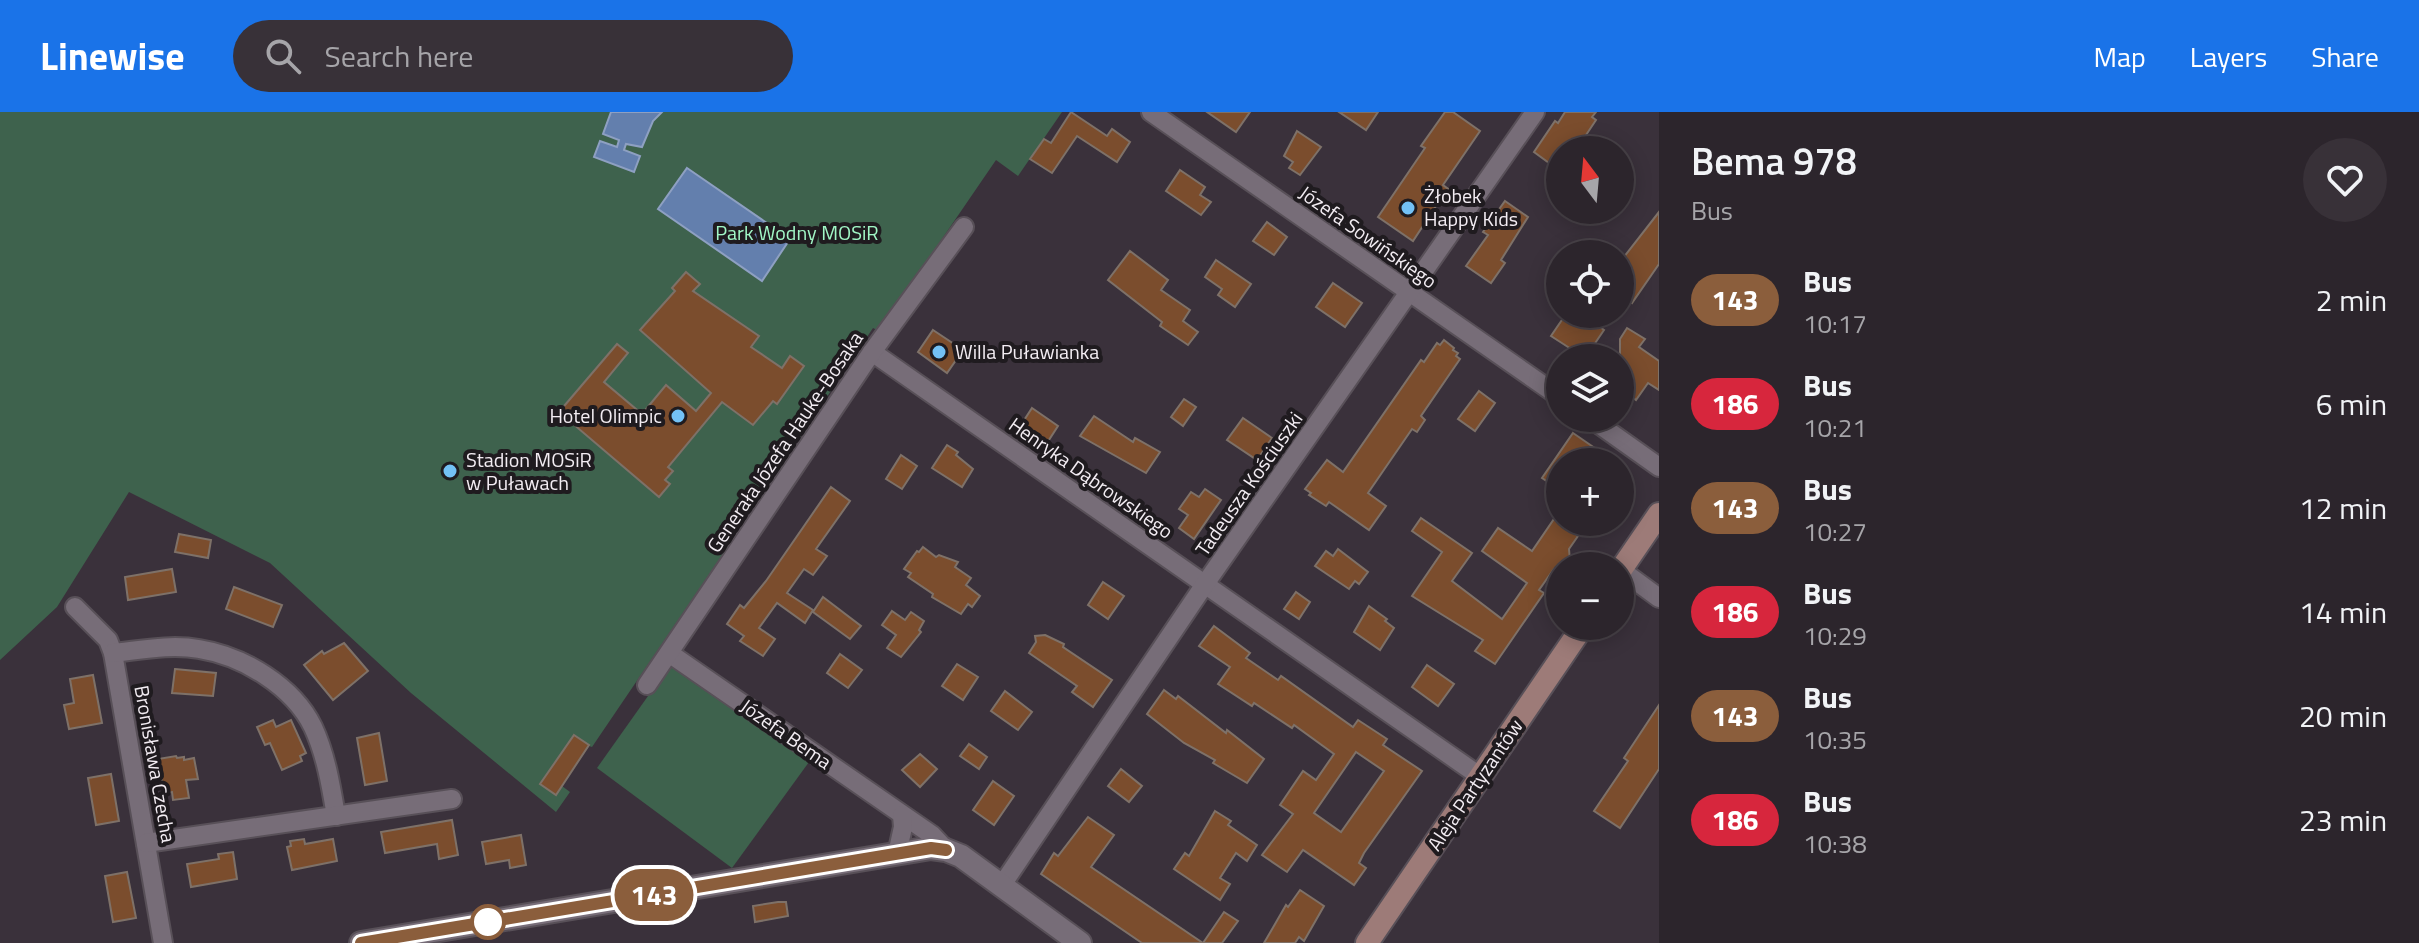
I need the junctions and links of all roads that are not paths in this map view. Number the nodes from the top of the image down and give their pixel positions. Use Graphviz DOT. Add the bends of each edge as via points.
graph roads {
  1 [pos="1151,112"];
  2 [pos="1535,112"];
  3 [pos="964,227"];
  4 [pos="1410,293"];
  5 [pos="872,352"];
  6 [pos="1546,387"];
  7 [pos="1610,432"];
  8 [pos="1659,467"];
  9 [pos="1659,514"];
  10 [pos="1633,552"];
  11 [pos="1634,581"];
  12 [pos="1205,584"];
  13 [pos="1659,598"];
  14 [pos="75,607"];
  15 [pos="1574,640"];
  16 [pos="113,653"];
  17 [pos="669,653"];
  18 [pos="647,685"];
  19 [pos="1481,777"];
  20 [pos="452,799"];
  21 [pos="902,815"];
  22 [pos="336,816"];
  23 [pos="146,843"];
  24 [pos="946,850"];
  25 [pos="897,854"];
  26 [pos="1002,885"];
  27 [pos="163,943"];
  28 [pos="361,943"];
  29 [pos="1080,943"];
  30 [pos="1367,943"];
  1 -- 4 [label="street, Józefa Sowińskiego"];
  2 -- 4 [label="street, Tadeusza Kościuszki"];
  3 -- 5 [label="street, Generała Józefa Hauke-Bosaka"];
  4 -- 6 [label="street, Józefa Sowińskiego"];
  4 -- 12 [label="street, Tadeusza Kościuszki"];
  5 -- 12 [label="street, Henryka Dąbrowskiego"];
  5 -- 17 [label="street, Generała Józefa Hauke-Bosaka"];
  7 -- 8 [label="street"];
  9 -- 10 [label="main road"];
  11 -- 13 [label="street"];
  12 -- 19 [label="street, Henryka Dąbrowskiego"];
  12 -- 26 [label="street, Tadeusza Kościuszki"];
  14 -- 16 [label="street, Bronisława Czecha" via="108,640"];
  15 -- 19 [label="main road, Aleja Partyzantów"];
  16 -- 22 [label="street" via="200,649 265,676 292,698 312,725 327,765"];
  16 -- 23 [label="street, Bronisława Czecha"];
  17 -- 18 [label="street, Generała Józefa Hauke-Bosaka"];
  17 -- 21 [label="street, Józefa Bema"];
  19 -- 30 [label="main road, Aleja Partyzantów"];
  20 -- 22 [label="street"];
  21 -- 24 [label="street, Józefa Bema"];
  21 -- 25 [label="street"];
  22 -- 23 [label="street"];
  23 -- 27 [label="street, Bronisława Czecha"];
  24 -- 25 [label="street"];
  24 -- 26 [label="street, Józefa Bema"];
  25 -- 28 [label="street"];
  26 -- 29 [label="street, Józefa Bema"];
}
